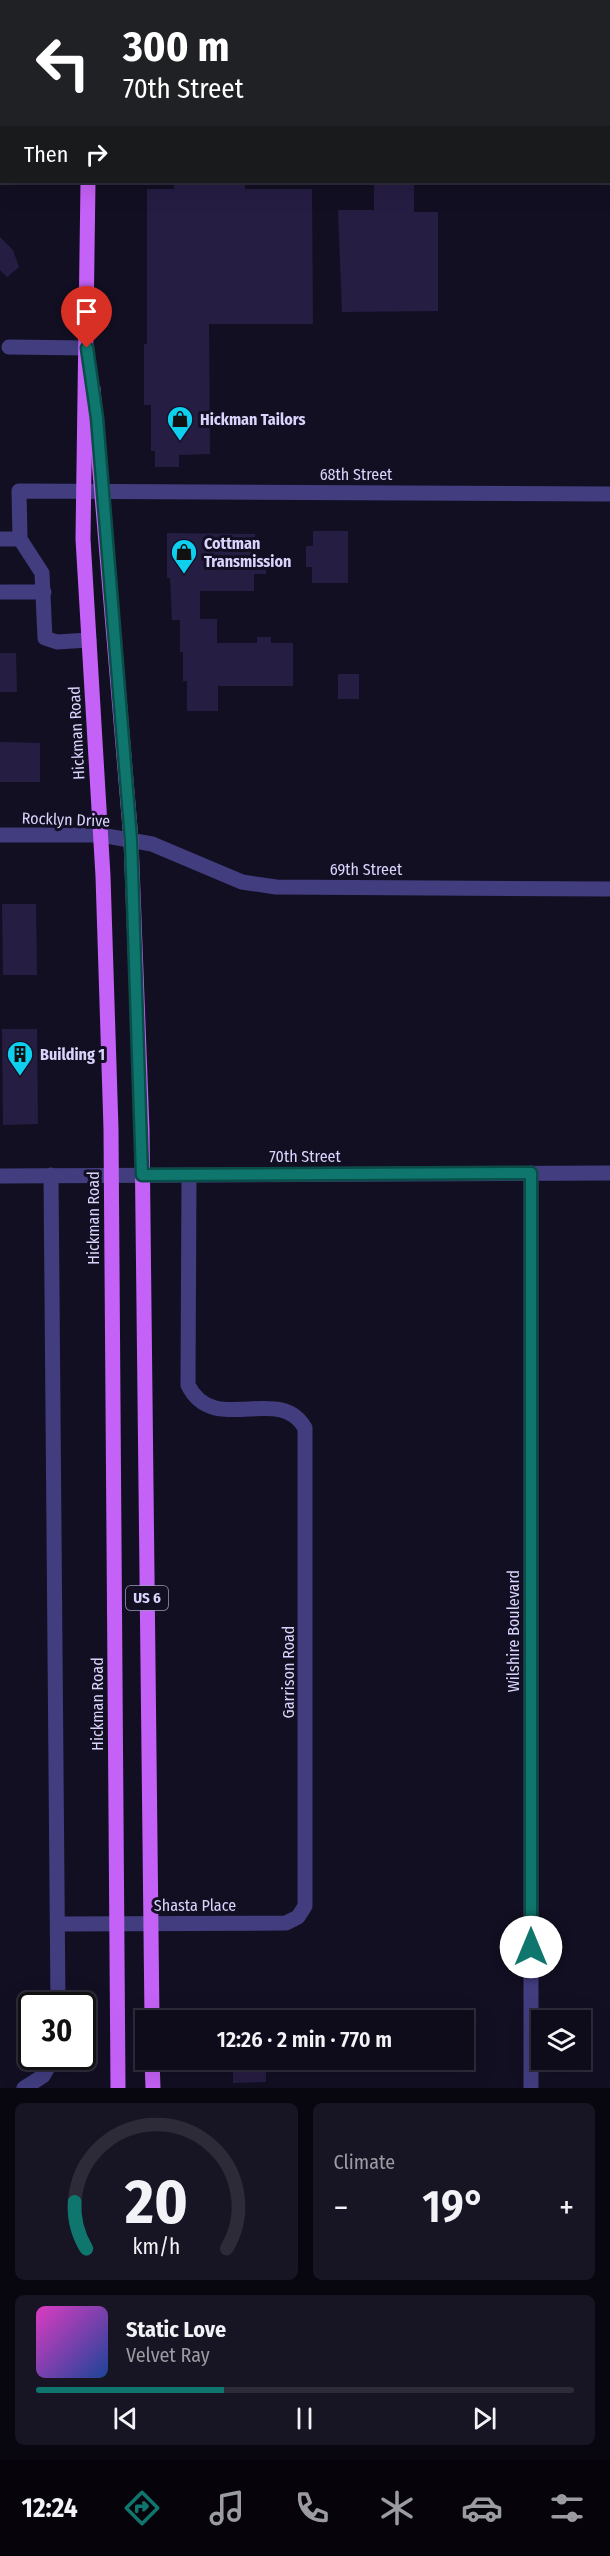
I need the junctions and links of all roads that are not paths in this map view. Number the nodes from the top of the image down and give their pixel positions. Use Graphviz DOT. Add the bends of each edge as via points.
graph roads {
  1 [pos="87,186"];
  2 [pos="9,347"];
  3 [pos="87,348"];
  4 [pos="84,491"];
  5 [pos="103,492"];
  6 [pos="610,494"];
  7 [pos="0,539"];
  8 [pos="20,539"];
  9 [pos="2,592"];
  10 [pos="44,592"];
  11 [pos="89,640"];
  12 [pos="0,836"];
  13 [pos="101,836"];
  14 [pos="131,840"];
  15 [pos="610,889"];
  16 [pos="531,1173"];
  17 [pos="610,1173"];
  18 [pos="51,1175"];
  19 [pos="111,1175"];
  20 [pos="142,1175"];
  21 [pos="189,1175"];
  22 [pos="0,1176"];
  23 [pos="117,1923"];
  24 [pos="151,1923"];
  25 [pos="274,1923"];
  26 [pos="58,1924"];
  27 [pos="58,1992"];
  28 [pos="152,2010"];
  29 [pos="47,2070"];
  30 [pos="152,2070"];
  31 [pos="24,2088"];
  32 [pos="118,2088"];
  33 [pos="153,2088"];
  34 [pos="531,2088"];
  1 -- 3 [label="main road, Hickman Road / US 6"];
  2 -- 3 [label="street"];
  3 -- 4 [label="main road, Hickman Road / US 6"];
  3 -- 5 [label="main road, Hickman Road / US 6"];
  4 -- 5 [label="street, 68th Street"];
  4 -- 8 [label="street, 68th Street" via="19,491"];
  4 -- 11 [label="main road, Hickman Road / US 6"];
  5 -- 6 [label="street, 68th Street"];
  5 -- 14 [label="main road, Hickman Road / US 6"];
  7 -- 8 [label="street"];
  8 -- 10 [label="street" via="42,573"];
  9 -- 10 [label="street"];
  10 -- 11 [label="street" via="45,638 57,642"];
  11 -- 13 [label="main road, Hickman Road / US 6"];
  12 -- 13 [label="street, Rocklyn Drive"];
  13 -- 14 [label="street, Rocklyn Drive"];
  13 -- 19 [label="main road, Hickman Road / US 6"];
  14 -- 15 [label="street, 69th Street" via="152,844 242,882 276,887"];
  14 -- 20 [label="main road, Hickman Road / US 6"];
  16 -- 17 [label="street, 70th Street"];
  16 -- 21 [label="street, 70th Street"];
  16 -- 34 [label="street, Wilshire Boulevard"];
  18 -- 19 [label="street, 70th Street"];
  18 -- 22 [label="street, 70th Street"];
  18 -- 26 [label="street"];
  19 -- 20 [label="street, 70th Street"];
  19 -- 23 [label="main road, Hickman Road / US 6"];
  20 -- 21 [label="street, 70th Street"];
  20 -- 24 [label="main road, Hickman Road / US 6"];
  21 -- 25 [label="street, Garrison Road" via="188,1385 204,1406 284,1410 300,1419 306,1437 306,1893 305,1906 298,1917"];
  23 -- 24 [label="street, Shasta Place"];
  23 -- 26 [label="street, Shasta Place"];
  23 -- 32 [label="main road, Hickman Road / US 6"];
  24 -- 25 [label="street, Shasta Place"];
  24 -- 28 [label="main road, Hickman Road / US 6"];
  26 -- 27 [label="street"];
  29 -- 31 [label="street"];
  30 -- 33 [label="main road"];
}
